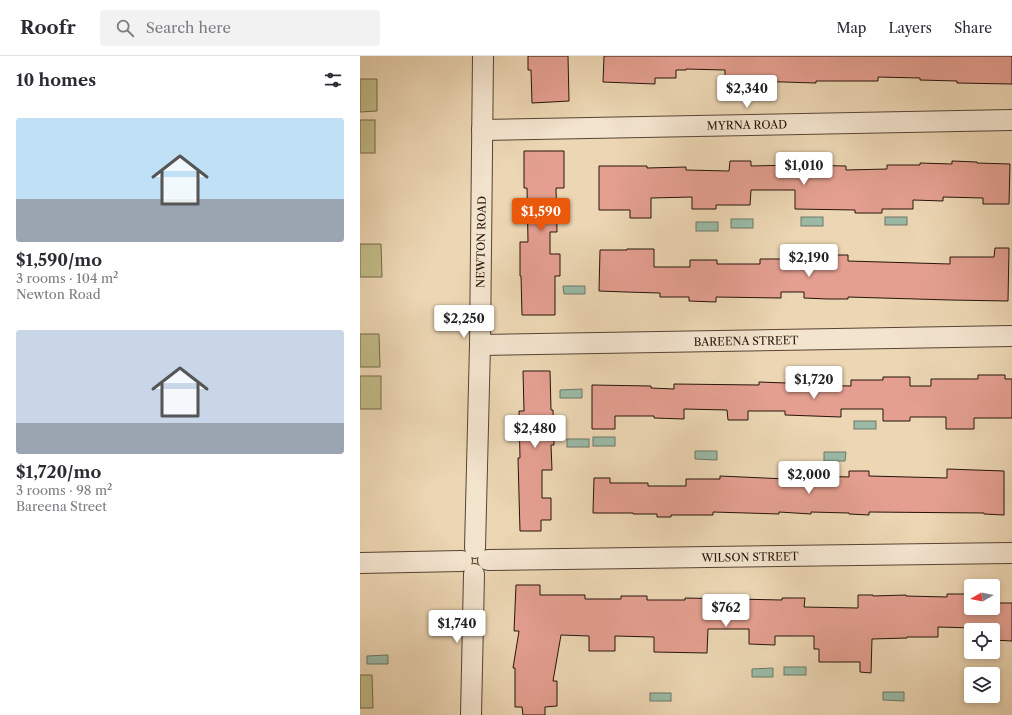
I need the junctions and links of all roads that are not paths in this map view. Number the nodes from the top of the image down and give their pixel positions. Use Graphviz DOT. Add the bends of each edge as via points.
graph roads {
  1 [pos="483,56"];
  2 [pos="1012,120"];
  3 [pos="482,130"];
  4 [pos="1012,336"];
  5 [pos="480,345"];
  6 [pos="1012,553"];
  7 [pos="475,561"];
  8 [pos="360,563"];
  9 [pos="471,715"];
  1 -- 3 [label="street, NEWTON ROAD"];
  2 -- 3 [label="street, MYRNA ROAD"];
  3 -- 5 [label="street, NEWTON ROAD"];
  4 -- 5 [label="street, BAREENA STREET"];
  5 -- 7 [label="street, NEWTON ROAD"];
  6 -- 7 [label="street, WILSON STREET"];
  7 -- 8 [label="street, WILSON STREET"];
  7 -- 9 [label="street, NEWTON ROAD"];
}
